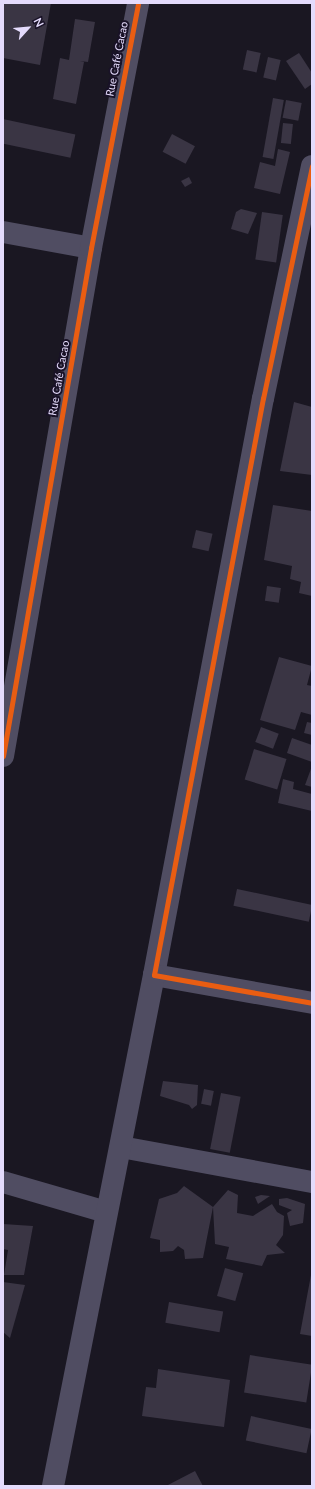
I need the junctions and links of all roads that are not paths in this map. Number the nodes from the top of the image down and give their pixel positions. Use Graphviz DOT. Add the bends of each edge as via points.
graph roads {
  1 [pos="138,3"];
  2 [pos="312,166"];
  3 [pos="3,232"];
  4 [pos="92,248"];
  5 [pos="3,756"];
  6 [pos="154,975"];
  7 [pos="312,1003"];
  8 [pos="121,1147"];
  9 [pos="3,1182"];
  10 [pos="312,1182"];
  11 [pos="106,1212"];
  12 [pos="54,1486"];
  1 -- 4 [label="street, Rue Café Cacao"];
  2 -- 6 [label="street" via="263,398"];
  3 -- 4 [label="street"];
  4 -- 5 [label="street, Rue Café Cacao"];
  6 -- 7 [label="street"];
  6 -- 8 [label="street"];
  8 -- 10 [label="street"];
  8 -- 11 [label="street"];
  9 -- 11 [label="street"];
  11 -- 12 [label="street"];
}
